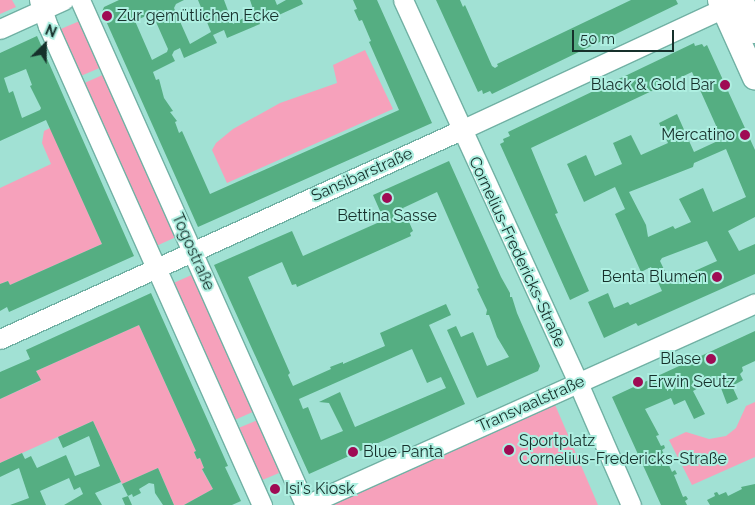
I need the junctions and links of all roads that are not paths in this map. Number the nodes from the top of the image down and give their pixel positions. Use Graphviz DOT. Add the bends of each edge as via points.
graph roads {
  1 [pos="64,0"];
  2 [pos="80,0"];
  3 [pos="403,0"];
  4 [pos="728,3"];
  5 [pos="41,5"];
  6 [pos="0,29"];
  7 [pos="755,31"];
  8 [pos="755,78"];
  9 [pos="461,130"];
  10 [pos="193,252"];
  11 [pos="156,269"];
  12 [pos="755,303"];
  13 [pos="0,339"];
  14 [pos="578,383"];
  15 [pos="262,505"];
  16 [pos="306,505"];
  17 [pos="631,505"];
  1 -- 5 [label="street"];
  2 -- 10 [label="street, Togostraße"];
  3 -- 9 [label="street, Cornelius-Fredericks-Straße"];
  4 -- 7 [label="main road"];
  4 -- 8 [label="main road"];
  4 -- 9 [label="street, Sansibarstraße"];
  5 -- 6 [label="street"];
  5 -- 11 [label="street"];
  9 -- 10 [label="street, Sansibarstraße"];
  9 -- 14 [label="street, Cornelius-Fredericks-Straße"];
  10 -- 11 [label="street, Sansibarstraße"];
  10 -- 16 [label="street, Togostraße"];
  11 -- 13 [label="street, Sansibarstraße"];
  11 -- 15 [label="street"];
  12 -- 14 [label="street, Transvaalstraße"];
  14 -- 16 [label="street, Transvaalstraße"];
  14 -- 17 [label="street, Cornelius-Fredericks-Straße"];
}
